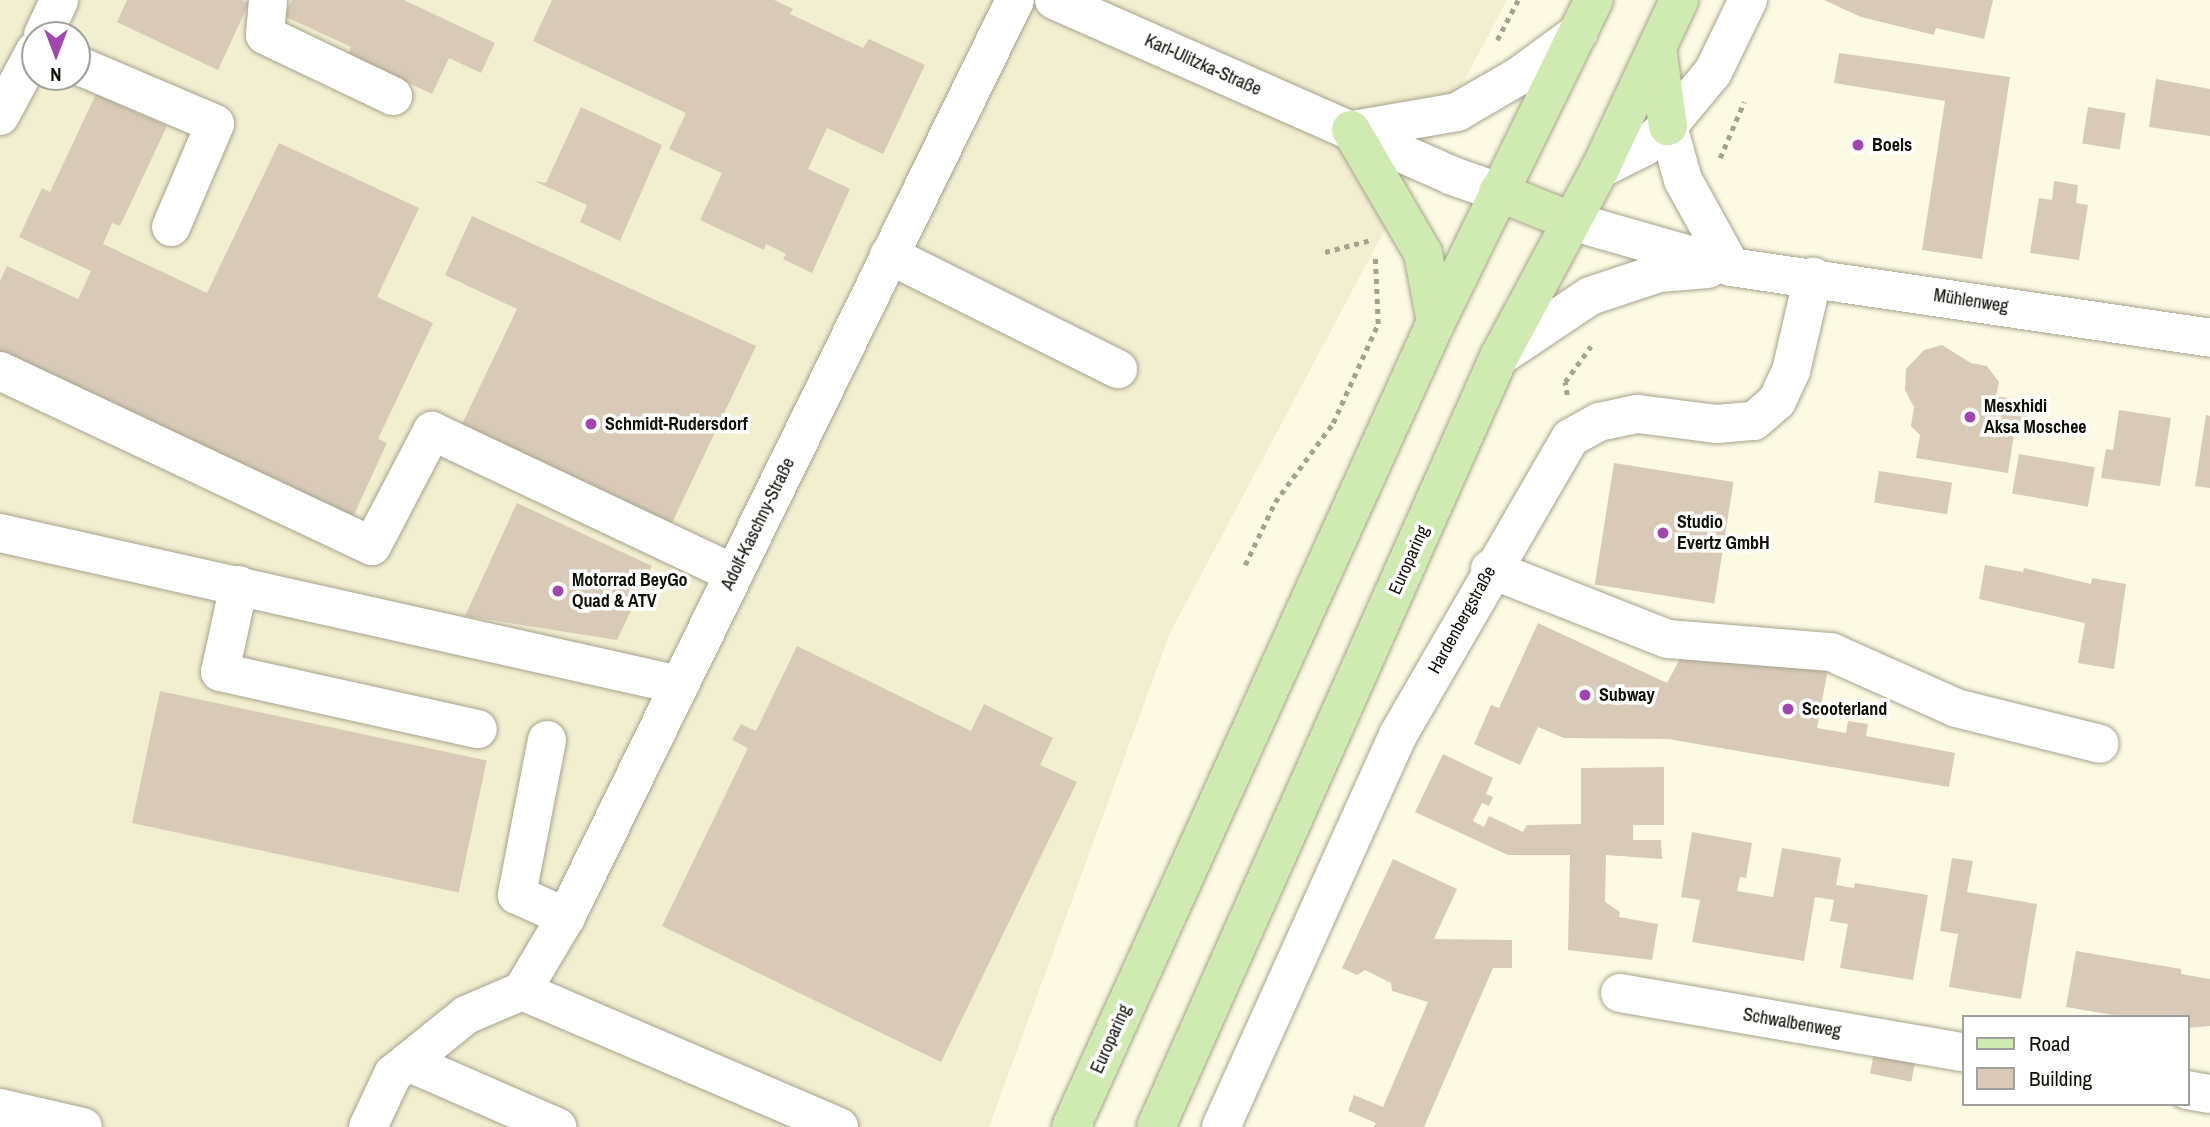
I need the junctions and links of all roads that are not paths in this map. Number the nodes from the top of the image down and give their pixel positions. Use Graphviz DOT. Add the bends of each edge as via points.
graph roads {
  1 [pos="59,0"];
  2 [pos="268,0"];
  3 [pos="1016,0"];
  4 [pos="1054,0"];
  5 [pos="1679,0"];
  6 [pos="1748,0"];
  7 [pos="1587,16"];
  8 [pos="49,21"];
  9 [pos="1657,47"];
  10 [pos="91,71"];
  11 [pos="21,77"];
  12 [pos="393,96"];
  13 [pos="0,116"];
  14 [pos="1668,126"];
  15 [pos="1350,130"];
  16 [pos="1600,169"];
  17 [pos="1498,192"];
  18 [pos="1571,221"];
  19 [pos="171,227"];
  20 [pos="888,255"];
  21 [pos="1731,267"];
  22 [pos="1813,277"];
  23 [pos="1436,322"];
  24 [pos="2210,338"];
  25 [pos="1499,357"];
  26 [pos="1118,369"];
  27 [pos="0,370"];
  28 [pos="0,533"];
  29 [pos="1490,569"];
  30 [pos="734,573"];
  31 [pos="239,585"];
  32 [pos="679,685"];
  33 [pos="478,729"];
  34 [pos="547,740"];
  35 [pos="2100,744"];
  36 [pos="566,917"];
  37 [pos="522,991"];
  38 [pos="1620,993"];
  39 [pos="1962,1052"];
  40 [pos="408,1062"];
  41 [pos="2189,1090"];
  42 [pos="2210,1094"];
  43 [pos="0,1108"];
  44 [pos="83,1127"];
  45 [pos="368,1127"];
  46 [pos="557,1127"];
  47 [pos="839,1127"];
  48 [pos="1072,1127"];
  49 [pos="1156,1127"];
  50 [pos="1221,1127"];
  1 -- 8 [label="street"];
  2 -- 12 [label="street" via="265,35"];
  3 -- 20 [label="street, Adolf-Kaschny-Straße"];
  4 -- 15 [label="street, Karl-Ulitzka-Straße"];
  5 -- 9 [label="main road, Europaring"];
  6 -- 14 [label="street" via="1713,72"];
  7 -- 15 [label="street" via="1519,76 1457,112"];
  7 -- 17 [label="main road, Europaring"];
  9 -- 14 [label="main road" via="1659,88"];
  9 -- 16 [label="main road, Europaring"];
  10 -- 19 [label="street" via="215,124"];
  11 -- 13 [label="street"];
  14 -- 16 [label="street" via="1644,147"];
  14 -- 21 [label="street" via="1683,180"];
  15 -- 17 [label="street, Karl-Ulitzka-Straße"];
  15 -- 23 [label="main road" via="1423,253"];
  16 -- 18 [label="main road, Europaring"];
  17 -- 18 [label="main road"];
  17 -- 23 [label="main road, Europaring"];
  18 -- 21 [label="street, Mühlenweg"];
  18 -- 25 [label="main road, Europaring"];
  20 -- 26 [label="street"];
  20 -- 30 [label="street, Adolf-Kaschny-Straße"];
  21 -- 22 [label="street, Mühlenweg"];
  21 -- 25 [label="street, Mühlenweg" via="1659,273 1590,296"];
  22 -- 24 [label="street, Mühlenweg"];
  22 -- 29 [label="street, Hardenbergstraße" via="1791,371 1777,401 1754,421 1717,424 1638,414 1599,422 1570,438"];
  23 -- 48 [label="main road, Europaring"];
  25 -- 49 [label="main road, Europaring"];
  27 -- 30 [label="street" via="372,546 432,431"];
  28 -- 31 [label="street"];
  29 -- 35 [label="street" via="1668,639 1831,652 1956,708"];
  29 -- 50 [label="street, Hardenbergstraße" via="1398,735"];
  30 -- 32 [label="street, Adolf-Kaschny-Straße"];
  31 -- 32 [label="street"];
  31 -- 33 [label="street" via="220,672"];
  32 -- 36 [label="street, Adolf-Kaschny-Straße"];
  34 -- 36 [label="street" via="517,895"];
  36 -- 37 [label="street, Adolf-Kaschny-Straße"];
  37 -- 40 [label="street" via="466,1015"];
  37 -- 47 [label="street"];
  38 -- 39 [label="street, Schwalbenweg"];
  40 -- 45 [label="street" via="393,1074"];
  40 -- 46 [label="street"];
  41 -- 42 [label="street"];
  43 -- 44 [label="street"];
}
